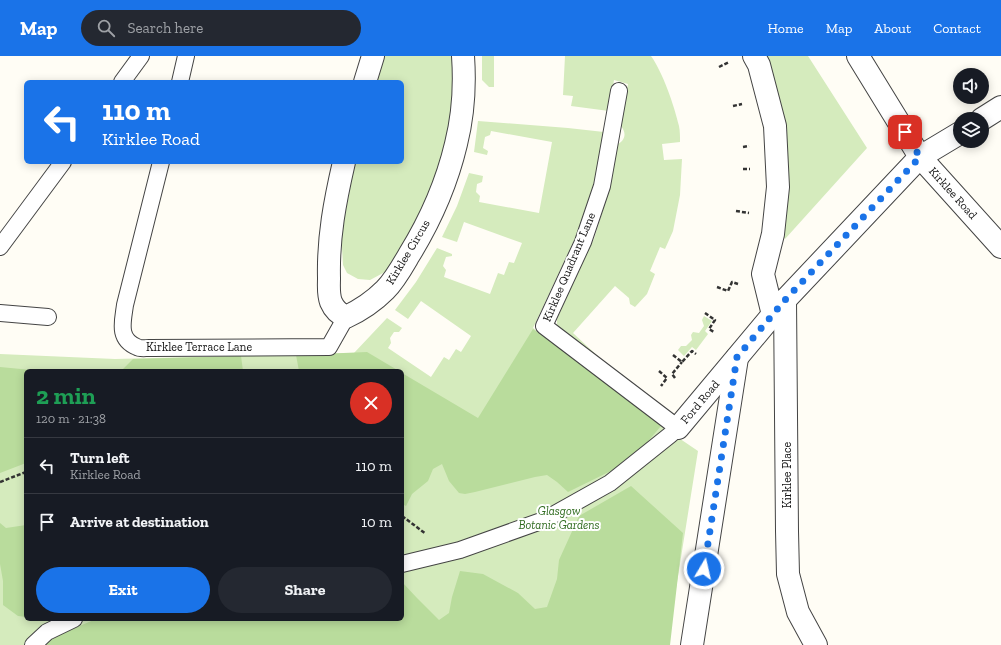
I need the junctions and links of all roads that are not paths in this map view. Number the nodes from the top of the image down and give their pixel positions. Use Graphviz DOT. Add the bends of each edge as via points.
graph roads {
  1 [pos="141,56"];
  2 [pos="186,56"];
  3 [pos="373,56"];
  4 [pos="463,56"];
  5 [pos="754,56"];
  6 [pos="858,56"];
  7 [pos="123,80"];
  8 [pos="180,80"];
  9 [pos="366,80"];
  10 [pos="619,91"];
  11 [pos="1001,107"];
  12 [pos="989,115"];
  13 [pos="953,137"];
  14 [pos="920,157"];
  15 [pos="62,164"];
  16 [pos="160,164"];
  17 [pos="344,164"];
  18 [pos="0,247"];
  19 [pos="1001,247"];
  20 [pos="779,307"];
  21 [pos="0,313"];
  22 [pos="48,317"];
  23 [pos="346,317"];
  24 [pos="737,357"];
  25 [pos="678,428"];
  26 [pos="404,564"];
  27 [pos="70,621"];
  28 [pos="33,645"];
  29 [pos="692,645"];
  30 [pos="816,645"];
  1 -- 7 [label="lane"];
  2 -- 8 [label="lane"];
  3 -- 9 [label="street"];
  4 -- 23 [label="street, Kirklee Circus" via="461,118 450,167 434,207 416,244 386,289 372,302"];
  5 -- 20 [label="street, Kirklee Place" via="759,65 775,126 778,187 773,234 763,274"];
  6 -- 14 [label="street, Kirklee Road"];
  10 -- 25 [label="lane, Kirklee Quadrant Lane" via="602,186 583,242 544,326"];
  11 -- 12 [label="street"];
  13 -- 14 [label="street, Ford Road"];
  14 -- 19 [label="street, Kirklee Road"];
  14 -- 20 [label="street, Ford Road"];
  15 -- 18 [label="lane"];
  16 -- 23 [label="lane, Kirklee Terrace Lane" via="124,304 122,328 127,341 137,347 149,348 329,347"];
  17 -- 23 [label="street" via="332,218 329,254 331,303"];
  20 -- 24 [label="street, Ford Road"];
  20 -- 30 [label="street, Kirklee Place" via="788,574 798,612"];
  21 -- 22 [label="lane"];
  24 -- 25 [label="street, Ford Road"];
  24 -- 29 [label="street, Ford Road"];
  25 -- 26 [label="lane" via="610,483 544,520 460,550"];
  27 -- 28 [label="lane" via="47,632"];
}
